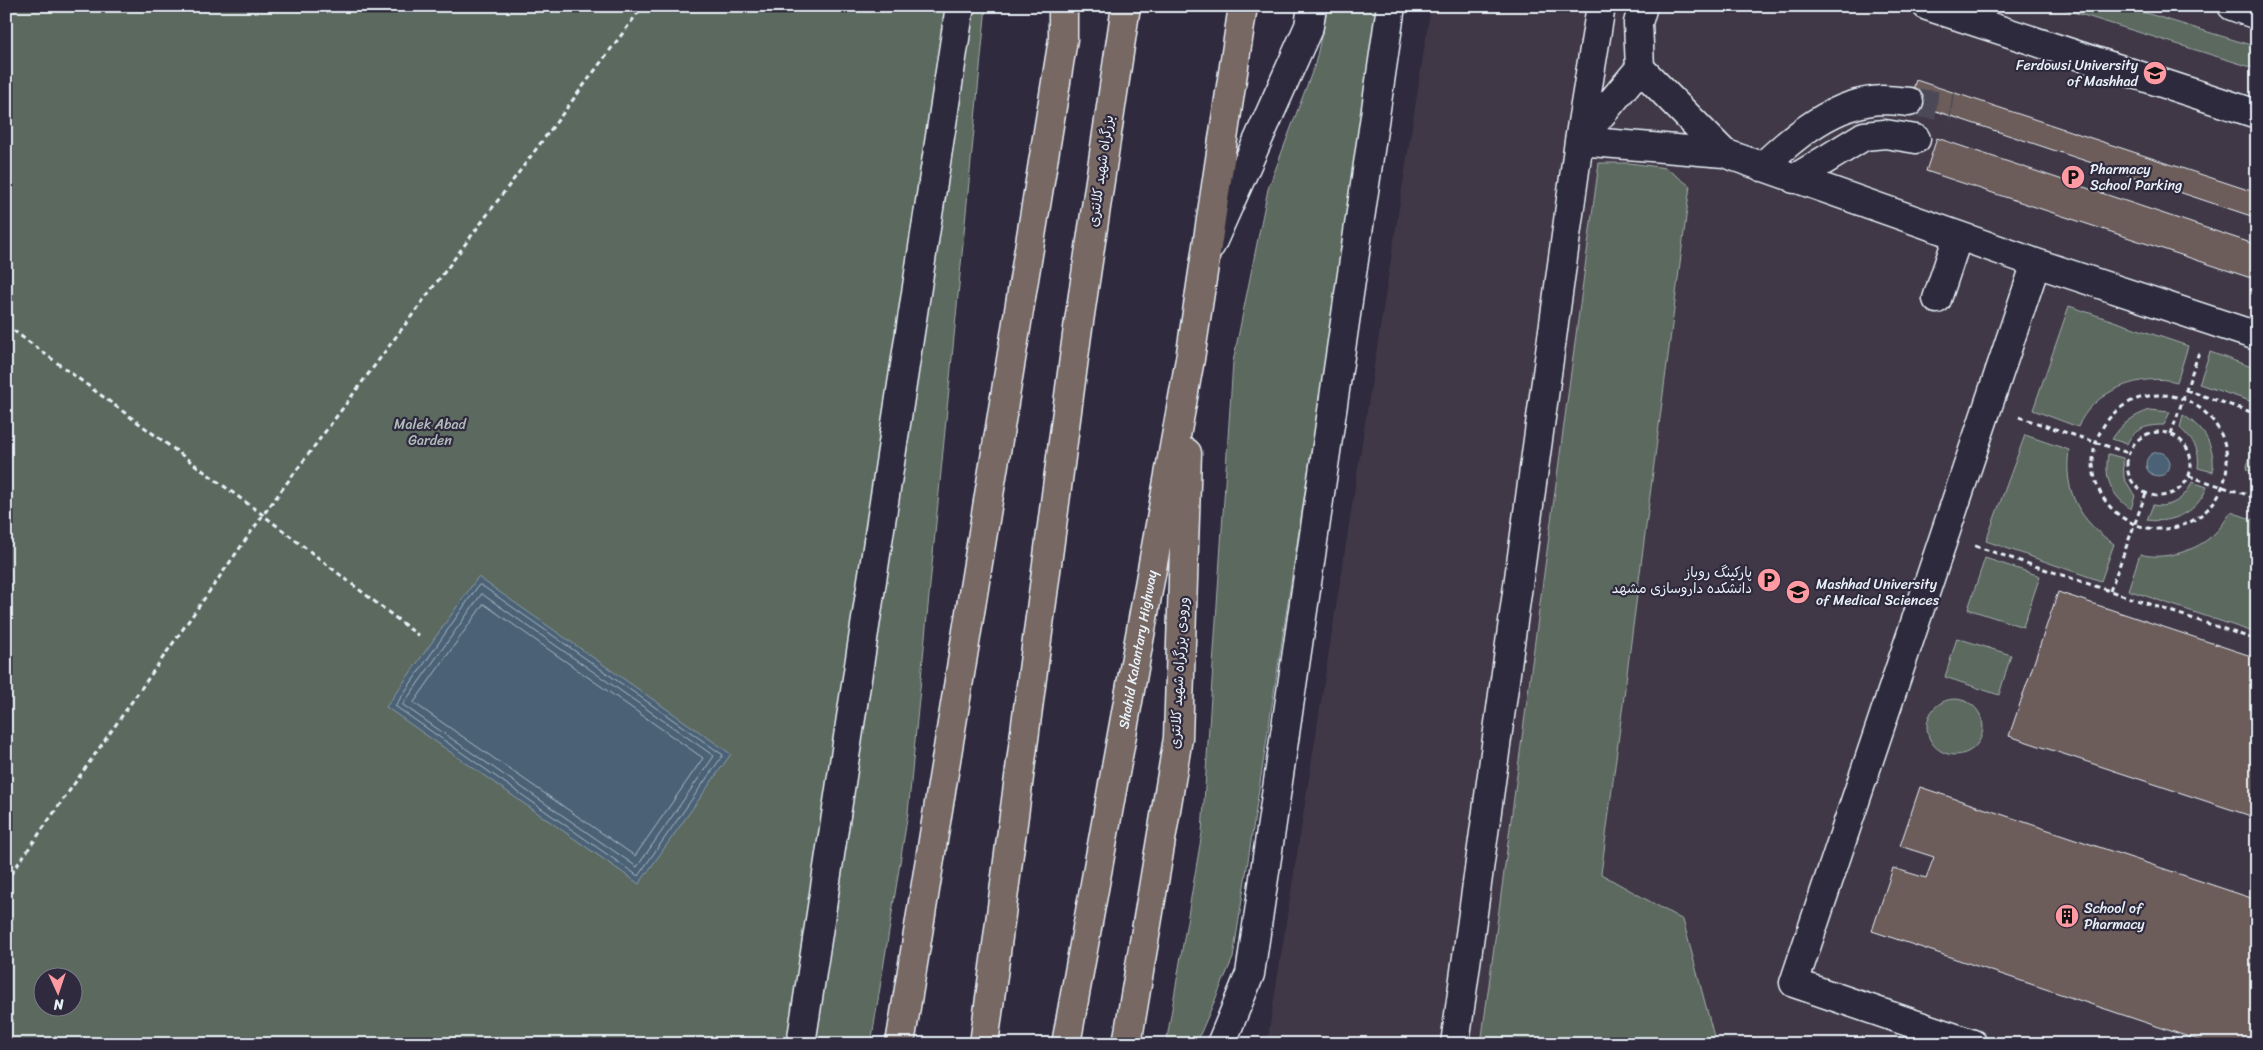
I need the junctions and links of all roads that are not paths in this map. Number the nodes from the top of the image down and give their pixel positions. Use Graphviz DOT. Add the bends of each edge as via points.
graph roads {
  1 [pos="960,6"];
  2 [pos="1063,6"];
  3 [pos="1126,6"];
  4 [pos="1243,6"];
  5 [pos="1312,6"];
  6 [pos="1390,6"];
  7 [pos="1601,6"];
  8 [pos="1644,6"];
  9 [pos="1927,6"];
  10 [pos="2232,6"];
  11 [pos="2257,15"];
  12 [pos="1640,68"];
  13 [pos="1909,102"];
  14 [pos="2257,114"];
  15 [pos="1916,139"];
  16 [pos="1579,141"];
  17 [pos="1724,153"];
  18 [pos="1762,167"];
  19 [pos="1794,179"];
  20 [pos="1958,236"];
  21 [pos="1207,253"];
  22 [pos="2036,263"];
  23 [pos="1937,299"];
  24 [pos="2257,336"];
  25 [pos="1190,359"];
  26 [pos="801,1044"];
  27 [pos="900,1044"];
  28 [pos="984,1044"];
  29 [pos="1066,1044"];
  30 [pos="1127,1044"];
  31 [pos="1221,1044"];
  32 [pos="1455,1044"];
  33 [pos="1974,1044"];
  1 -- 26 [label="street"];
  2 -- 27 [label="highway" via="1063,40"];
  3 -- 28 [label="highway, بزرگراه شهید کلانتری" via="1077,335"];
  4 -- 21 [label="highway"];
  5 -- 21 [label="street" via="1309,26"];
  6 -- 31 [label="street" via="1250,974"];
  7 -- 16 [label="street"];
  8 -- 12 [label="street" via="1638,23"];
  9 -- 14 [label="street"];
  10 -- 11 [label="street"];
  12 -- 16 [label="street"];
  12 -- 17 [label="street"];
  13 -- 18 [label="street" via="1881,100 1847,108 1814,124"];
  15 -- 19 [label="street" via="1885,134 1864,136"];
  16 -- 17 [label="street"];
  16 -- 32 [label="street"];
  17 -- 18 [label="street"];
  18 -- 19 [label="street"];
  19 -- 20 [label="street"];
  20 -- 22 [label="street"];
  20 -- 23 [label="street"];
  21 -- 25 [label="highway, Shahid Kalantary Highway"];
  22 -- 24 [label="street"];
  22 -- 33 [label="street" via="1794,983"];
  25 -- 29 [label="highway, Shahid Kalantary Highway"];
  25 -- 30 [label="highway, ورودی بزرگراه شهید کلانتری" via="1178,738"];
}
